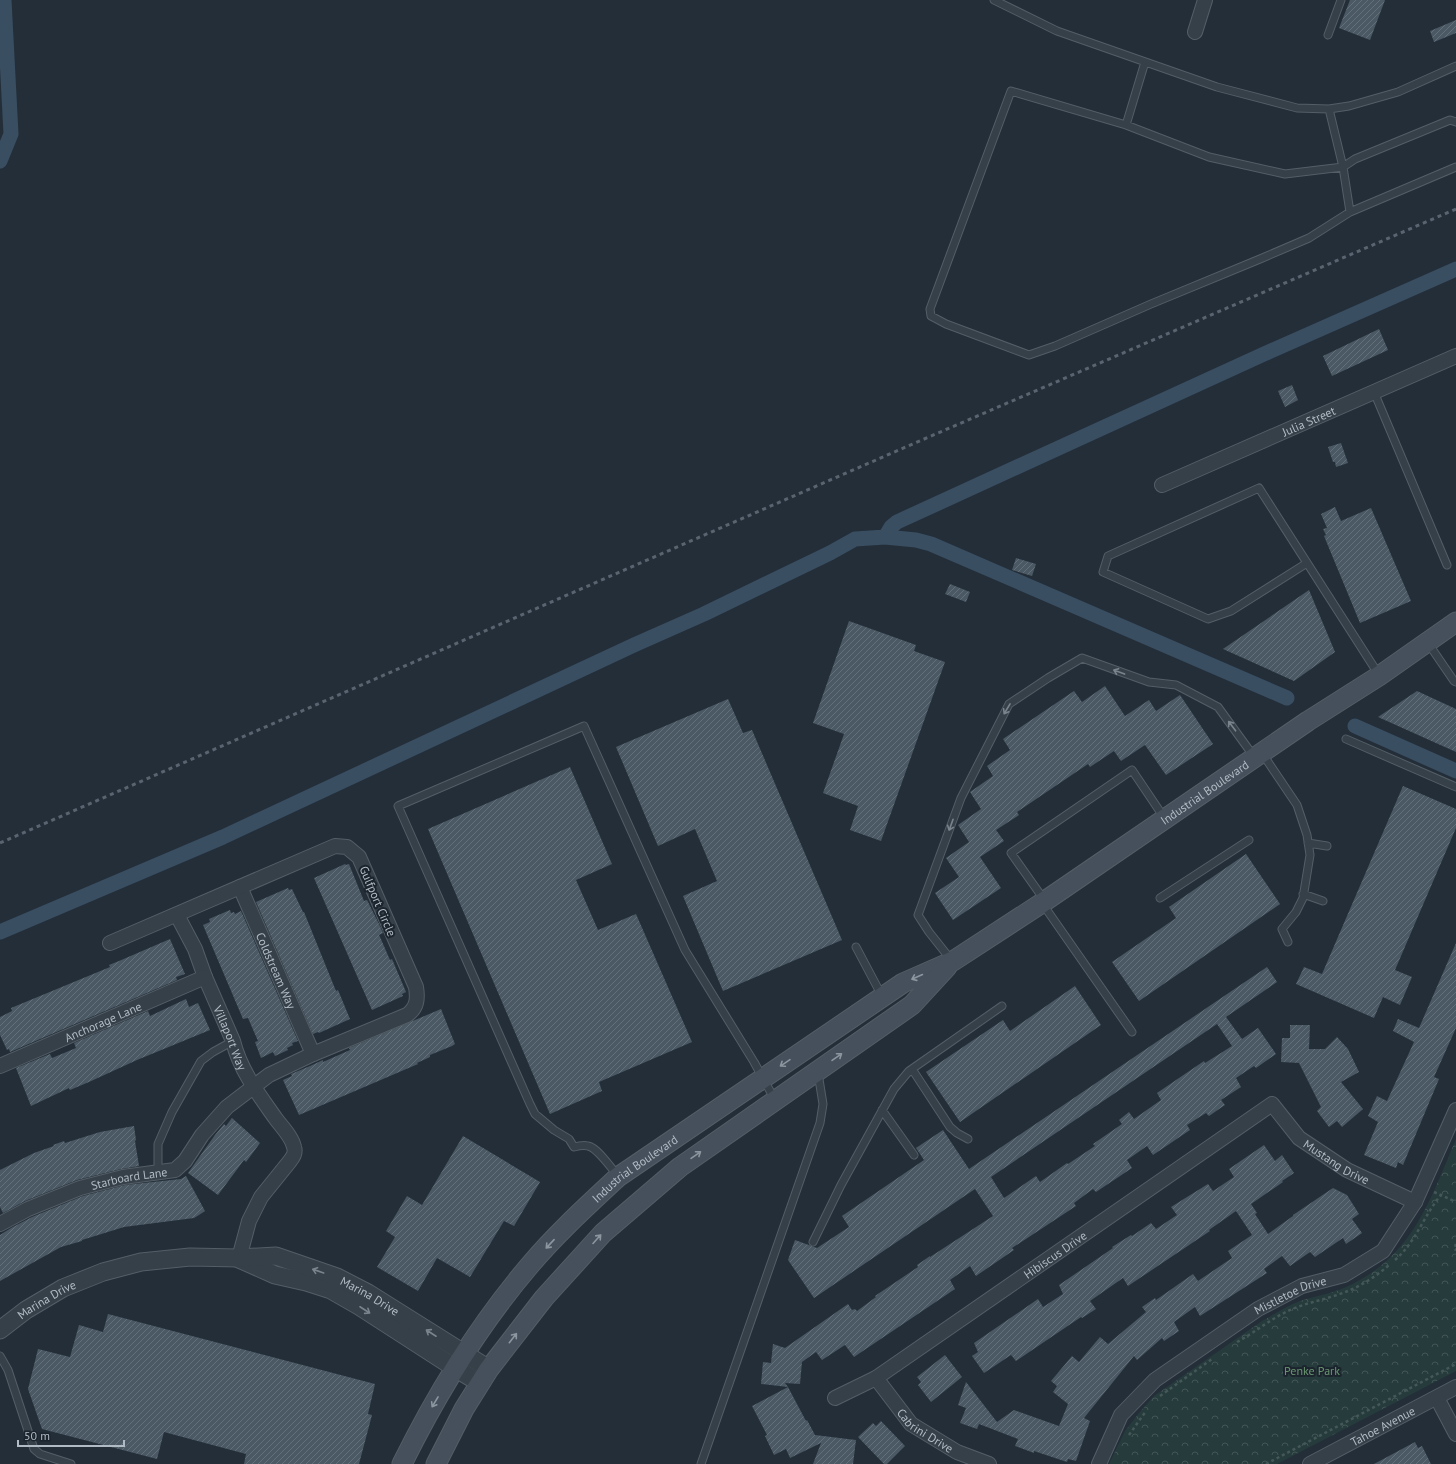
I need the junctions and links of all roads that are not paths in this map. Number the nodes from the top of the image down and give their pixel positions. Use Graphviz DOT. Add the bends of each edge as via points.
graph roads {
  1 [pos="994,0"];
  2 [pos="1205,0"];
  3 [pos="1341,0"];
  4 [pos="1195,32"];
  5 [pos="1328,34"];
  6 [pos="1145,62"];
  7 [pos="1456,66"];
  8 [pos="1329,109"];
  9 [pos="1456,122"];
  10 [pos="1126,125"];
  11 [pos="1343,167"];
  12 [pos="1456,167"];
  13 [pos="1350,212"];
  14 [pos="1456,356"];
  15 [pos="1374,392"];
  16 [pos="1162,485"];
  17 [pos="1307,563"];
  18 [pos="1447,565"];
  19 [pos="1456,622"];
  20 [pos="1427,641"];
  21 [pos="1379,676"];
  22 [pos="1456,682"];
  23 [pos="1346,739"];
  24 [pos="1258,755"];
  25 [pos="1456,786"];
  26 [pos="1165,819"];
  27 [pos="1248,840"];
  28 [pos="1308,843"];
  29 [pos="1327,846"];
  30 [pos="240,887"];
  31 [pos="1303,894"];
  32 [pos="1160,898"];
  33 [pos="1323,901"];
  34 [pos="1043,902"];
  35 [pos="177,915"];
  36 [pos="1288,942"];
  37 [pos="110,943"];
  38 [pos="856,947"];
  39 [pos="953,961"];
  40 [pos="205,978"];
  41 [pos="882,998"];
  42 [pos="1002,1006"];
  43 [pos="1132,1032"];
  44 [pos="233,1041"];
  45 [pos="313,1054"];
  46 [pos="0,1066"];
  47 [pos="912,1069"];
  48 [pos="817,1071"];
  49 [pos="763,1078"];
  50 [pos="252,1086"];
  51 [pos="776,1100"];
  52 [pos="1272,1104"];
  53 [pos="882,1110"];
  54 [pos="1456,1110"];
  55 [pos="968,1138"];
  56 [pos="914,1155"];
  57 [pos="158,1172"];
  58 [pos="618,1177"];
  59 [pos="1415,1202"];
  60 [pos="0,1224"];
  61 [pos="813,1242"];
  62 [pos="239,1258"];
  63 [pos="0,1330"];
  64 [pos="0,1356"];
  65 [pos="459,1361"];
  66 [pos="485,1376"];
  67 [pos="876,1378"];
  68 [pos="1456,1387"];
  69 [pos="835,1398"];
  70 [pos="1437,1398"];
  71 [pos="1456,1434"];
  72 [pos="71,1464"];
  73 [pos="402,1464"];
  74 [pos="436,1464"];
  75 [pos="701,1464"];
  76 [pos="989,1464"];
  77 [pos="1099,1464"];
  78 [pos="1310,1464"];
  1 -- 6 [label="lane" via="1057,31"];
  2 -- 4 [label="street"];
  3 -- 5 [label="lane"];
  6 -- 8 [label="lane" via="1217,87 1297,108"];
  6 -- 10 [label="lane"];
  7 -- 8 [label="lane" via="1398,92"];
  8 -- 11 [label="lane"];
  9 -- 11 [label="lane" via="1450,120 1355,159"];
  10 -- 11 [label="lane" via="1209,157 1285,174"];
  10 -- 13 [label="lane" via="1011,92 930,309 932,316 946,324 1029,355 1260,260 1302,241"];
  11 -- 13 [label="lane"];
  12 -- 13 [label="lane"];
  14 -- 15 [label="street, Julia Street"];
  15 -- 16 [label="street, Julia Street"];
  15 -- 18 [label="lane"];
  17 -- 17 [label="lane" via="1259,488 1108,556 1103,572 1208,619 1231,611"];
  17 -- 21 [label="lane"];
  19 -- 20 [label="main road, Industrial Boulevard"];
  20 -- 21 [label="main road, Industrial Boulevard"];
  20 -- 22 [label="lane"];
  21 -- 24 [label="main road, Industrial Boulevard"];
  23 -- 25 [label="lane"];
  24 -- 26 [label="main road, Industrial Boulevard"];
  24 -- 28 [label="lane" via="1297,806"];
  24 -- 39 [label="lane, one-way" via="1218,707 1176,685 1149,682 1082,658 1009,704 961,798 918,915"];
  26 -- 34 [label="main road, Industrial Boulevard"];
  26 -- 34 [label="lane" via="1132,770 1126,774 1011,853"];
  27 -- 32 [label="lane"];
  28 -- 29 [label="lane"];
  28 -- 31 [label="lane" via="1310,856"];
  30 -- 35 [label="street, Gulfport Circle"];
  30 -- 45 [label="street, Coldstream Way"];
  30 -- 45 [label="street, Gulfport Circle" via="335,846 347,847 359,857 416,988 417,1002 407,1015"];
  31 -- 33 [label="lane"];
  31 -- 36 [label="lane" via="1296,912 1282,929"];
  34 -- 39 [label="main road, Industrial Boulevard"];
  34 -- 43 [label="lane"];
  35 -- 37 [label="street, Gulfport Circle"];
  35 -- 40 [label="street, Villaport Way" via="195,949"];
  38 -- 41 [label="lane"];
  39 -- 41 [label="main road, Industrial Boulevard, one-way" via="903,983"];
  48 -- 39 [label="main road, Industrial Boulevard, one-way" via="912,1004"];
  40 -- 44 [label="street, Villaport Way"];
  40 -- 46 [label="street, Anchorage Lane"];
  41 -- 49 [label="main road, Industrial Boulevard, one-way"];
  42 -- 47 [label="lane"];
  44 -- 50 [label="street, Villaport Way" via="235,1051"];
  44 -- 57 [label="lane" via="201,1061 172,1112 158,1144"];
  45 -- 50 [label="street, Gulfport Circle" via="269,1074"];
  47 -- 53 [label="lane" via="894,1089"];
  47 -- 55 [label="lane" via="950,1127"];
  48 -- 51 [label="main road, Industrial Boulevard"];
  48 -- 75 [label="lane" via="823,1104 820,1123"];
  49 -- 51 [label="lane"];
  49 -- 58 [label="main road, Industrial Boulevard"];
  49 -- 58 [label="lane" via="685,950 584,726 398,806 535,1114 569,1139 574,1147 592,1148"];
  50 -- 57 [label="street, Starboard Lane" via="227,1107 202,1135 185,1161 175,1170"];
  50 -- 62 [label="street, Villaport Way" via="294,1145 295,1153 261,1197 249,1221"];
  66 -- 51 [label="main road, Industrial Boulevard, one-way" via="544,1298 603,1233 680,1167"];
  52 -- 59 [label="street, Mustang Drive" via="1299,1138 1347,1170"];
  52 -- 67 [label="street, Hibiscus Drive"];
  53 -- 56 [label="lane"];
  53 -- 61 [label="lane"];
  54 -- 59 [label="street, Mistletoe Drive"];
  57 -- 60 [label="street, Starboard Lane" via="123,1177 80,1188 28,1209"];
  58 -- 65 [label="main road, Industrial Boulevard, one-way" via="579,1212 531,1263"];
  59 -- 77 [label="street, Mistletoe Drive" via="1383,1251 1344,1275 1302,1286 1258,1309 1155,1380 1121,1415"];
  62 -- 63 [label="street, Marina Drive" via="190,1257 141,1262 103,1272 63,1288 26,1310"];
  62 -- 65 [label="street, Marina Drive" via="275,1276 331,1290"];
  64 -- 72 [label="lane" via="8,1370 34,1449 40,1454"];
  65 -- 66 [label="street, Marina Drive"];
  65 -- 73 [label="main road, Industrial Boulevard, one-way" via="425,1418"];
  66 -- 74 [label="main road, Industrial Boulevard" via="464,1408"];
  67 -- 69 [label="street, Hibiscus Drive"];
  67 -- 76 [label="street, Cabrini Drive" via="911,1424 957,1452"];
  68 -- 70 [label="street, Tahoe Avenue"];
  70 -- 71 [label="street"];
  70 -- 78 [label="street, Tahoe Avenue"];
}
